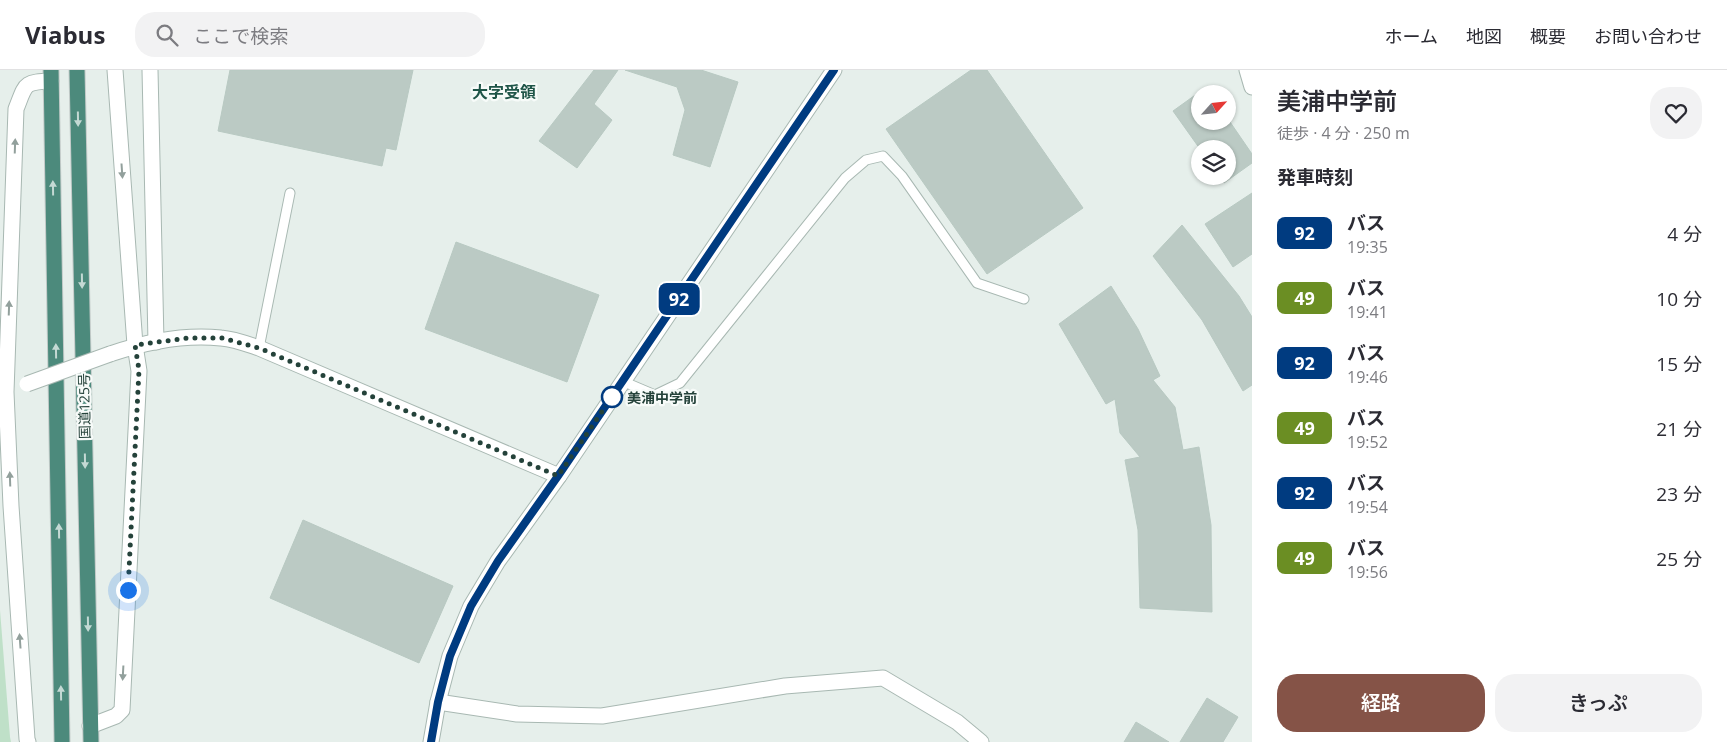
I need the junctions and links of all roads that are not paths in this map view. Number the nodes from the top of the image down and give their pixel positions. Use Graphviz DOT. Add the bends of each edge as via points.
graph roads {
  1 [pos="77,70"];
  2 [pos="115,70"];
  3 [pos="150,70"];
  4 [pos="834,70"];
  5 [pos="1246,70"];
  6 [pos="51,75"];
  7 [pos="1252,87"];
  8 [pos="290,193"];
  9 [pos="1024,299"];
  10 [pos="156,342"];
  11 [pos="135,345"];
  12 [pos="259,348"];
  13 [pos="622,381"];
  14 [pos="3,393"];
  15 [pos="558,476"];
  16 [pos="438,702"];
  17 [pos="90,726"];
  18 [pos="28,742"];
  19 [pos="62,742"];
  20 [pos="91,742"];
  21 [pos="431,742"];
  22 [pos="982,742"];
  1 -- 17 [label="highway, 国道125号, one-way"];
  2 -- 11 [label="street, one-way"];
  3 -- 10 [label="street"];
  4 -- 13 [label="street"];
  5 -- 7 [label="street"];
  14 -- 6 [label="street, one-way" via="16,109 25,86"];
  19 -- 6 [label="highway, 国道125号, one-way"];
  8 -- 12 [label="lane"];
  9 -- 13 [label="lane" via="977,283 902,176 883,156 866,160 846,178 680,383 655,396"];
  10 -- 11 [label="street"];
  10 -- 12 [label="street" via="222,338"];
  11 -- 14 [label="street, bridge"];
  11 -- 17 [label="street, one-way" via="139,370 122,710 116,716"];
  12 -- 15 [label="street"];
  13 -- 15 [label="street"];
  18 -- 14 [label="street, one-way"];
  15 -- 16 [label="street" via="498,561 471,606 450,656"];
  16 -- 21 [label="street"];
  16 -- 22 [label="street" via="517,714 602,716 785,686 883,678 957,722"];
  17 -- 20 [label="highway, 国道125号"];
}
